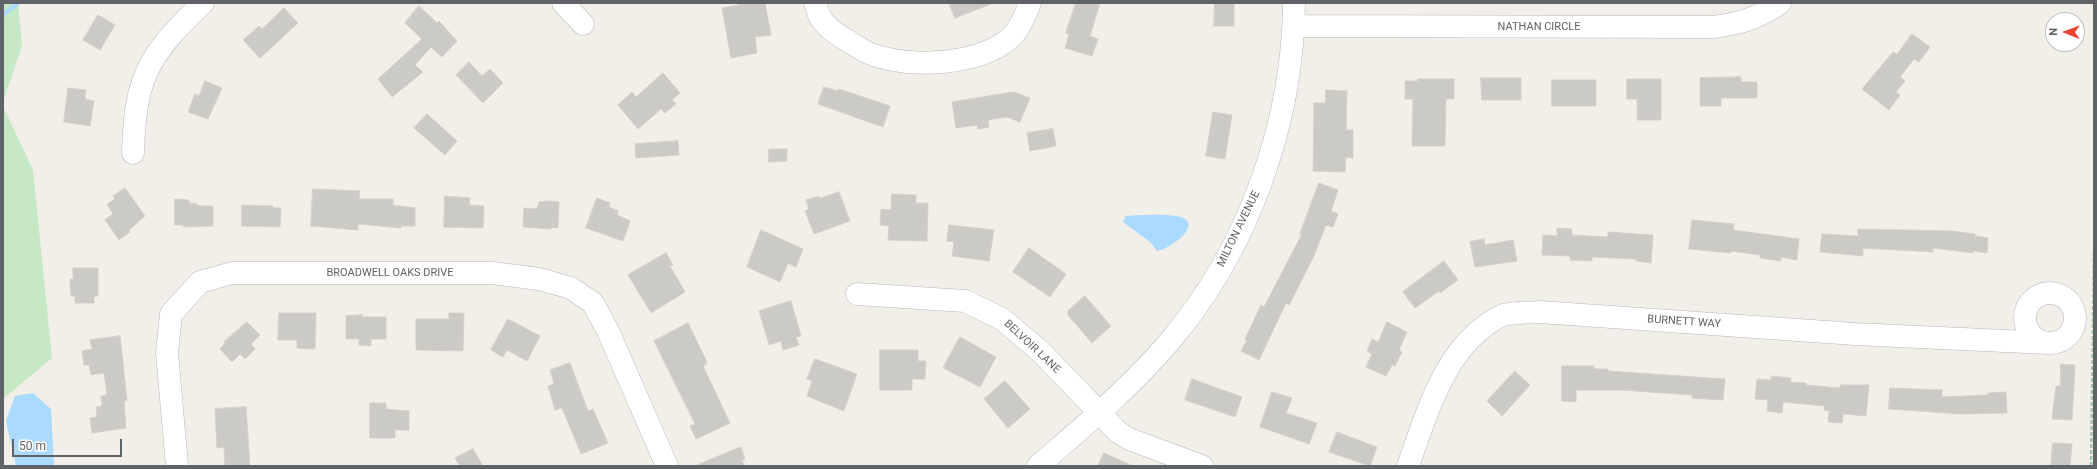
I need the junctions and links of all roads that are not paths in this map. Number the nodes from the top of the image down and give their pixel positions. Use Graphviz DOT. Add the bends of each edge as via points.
graph roads {
  1 [pos="203,3"];
  2 [pos="563,3"];
  3 [pos="815,3"];
  4 [pos="1030,3"];
  5 [pos="1294,3"];
  6 [pos="1780,3"];
  7 [pos="582,24"];
  8 [pos="1294,26"];
  9 [pos="133,153"];
  10 [pos="857,294"];
  11 [pos="2048,343"];
  12 [pos="1098,413"];
  13 [pos="177,466"];
  14 [pos="667,466"];
  15 [pos="1038,466"];
  16 [pos="1202,466"];
  17 [pos="1408,466"];
  1 -- 9 [label="street" via="163,43 149,65 135,111"];
  2 -- 7 [label="street"];
  3 -- 4 [label="street" via="821,18 834,33 871,54 904,62 957,61 988,52 1015,33"];
  5 -- 8 [label="street, MILTON AVENUE"];
  6 -- 8 [label="street, NATHAN CIRCLE" via="1764,14 1739,23 1714,27"];
  8 -- 12 [label="street, MILTON AVENUE" via="1287,84 1275,140 1257,194 1233,246 1204,295 1171,340 1134,381"];
  10 -- 12 [label="street, BELVOIR LANE" via="965,301 1002,319 1040,352"];
  11 -- 17 [label="street, BURNETT WAY" via="1855,334 1540,312 1502,315 1469,338 1446,374 1429,409"];
  12 -- 15 [label="street, MILTON AVENUE"];
  12 -- 16 [label="street, BELVOIR LANE" via="1129,439"];
  13 -- 14 [label="street, BROADWELL OAKS DRIVE" via="167,353 170,314 200,282 232,273 492,273 539,279 571,288 594,303"];
}
